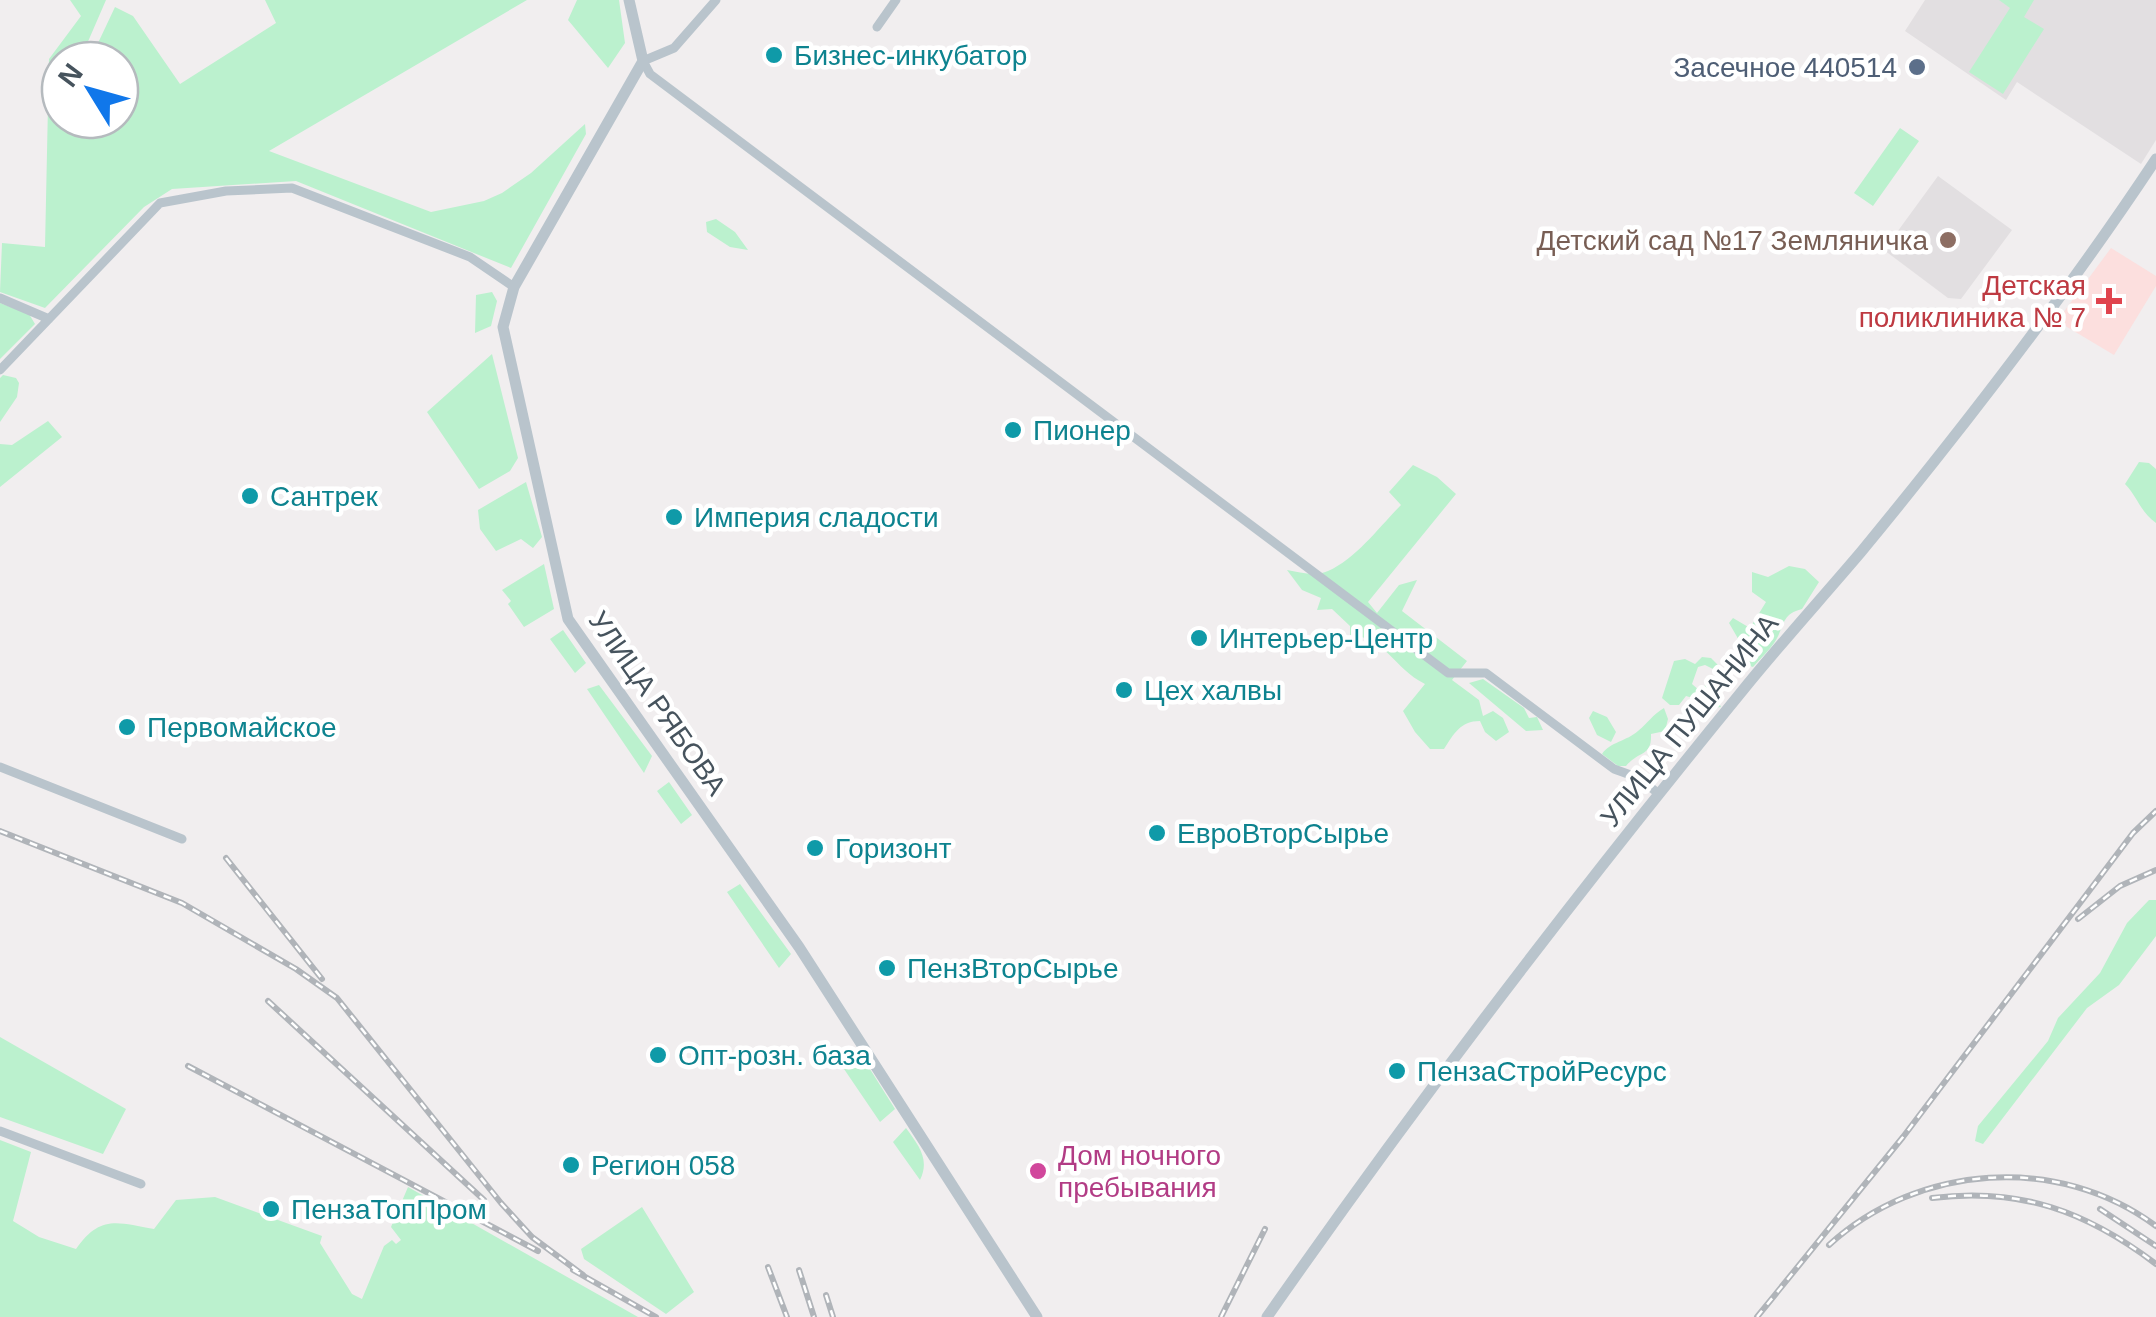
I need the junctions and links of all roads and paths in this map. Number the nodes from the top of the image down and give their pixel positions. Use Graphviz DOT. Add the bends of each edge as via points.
graph roads {
  1 [pos="716,0"];
  2 [pos="896,0"];
  3 [pos="629,2"];
  4 [pos="876,27"];
  5 [pos="642,61"];
  6 [pos="2156,158"];
  7 [pos="514,287"];
  8 [pos="0,298"];
  9 [pos="49,319"];
  10 [pos="0,370"];
  11 [pos="0,767"];
  12 [pos="1660,794"];
  13 [pos="182,838"];
  14 [pos="0,1131"];
  15 [pos="140,1184"];
  16 [pos="1038,1317"];
  17 [pos="1268,1317"];
  1 -- 5 [label="street" via="674,48"];
  2 -- 4 [label="street"];
  3 -- 5 [label="street"];
  5 -- 7 [label="street, УЛИЦА РЯБОВА"];
  5 -- 12 [label="street" via="650,74 1448,673 1486,672 1614,769"];
  6 -- 12 [label="street, УЛИЦА ПУШАНИНА" via="2022,347"];
  7 -- 9 [label="street" via="470,257 292,188 226,191 160,203"];
  7 -- 16 [label="street, УЛИЦА РЯБОВА" via="503,327 568,620 799,947"];
  8 -- 9 [label="street"];
  9 -- 10 [label="street"];
  11 -- 13 [label="street"];
  12 -- 17 [label="street, УЛИЦА ПУШАНИНА"];
  14 -- 15 [label="street"];
}
